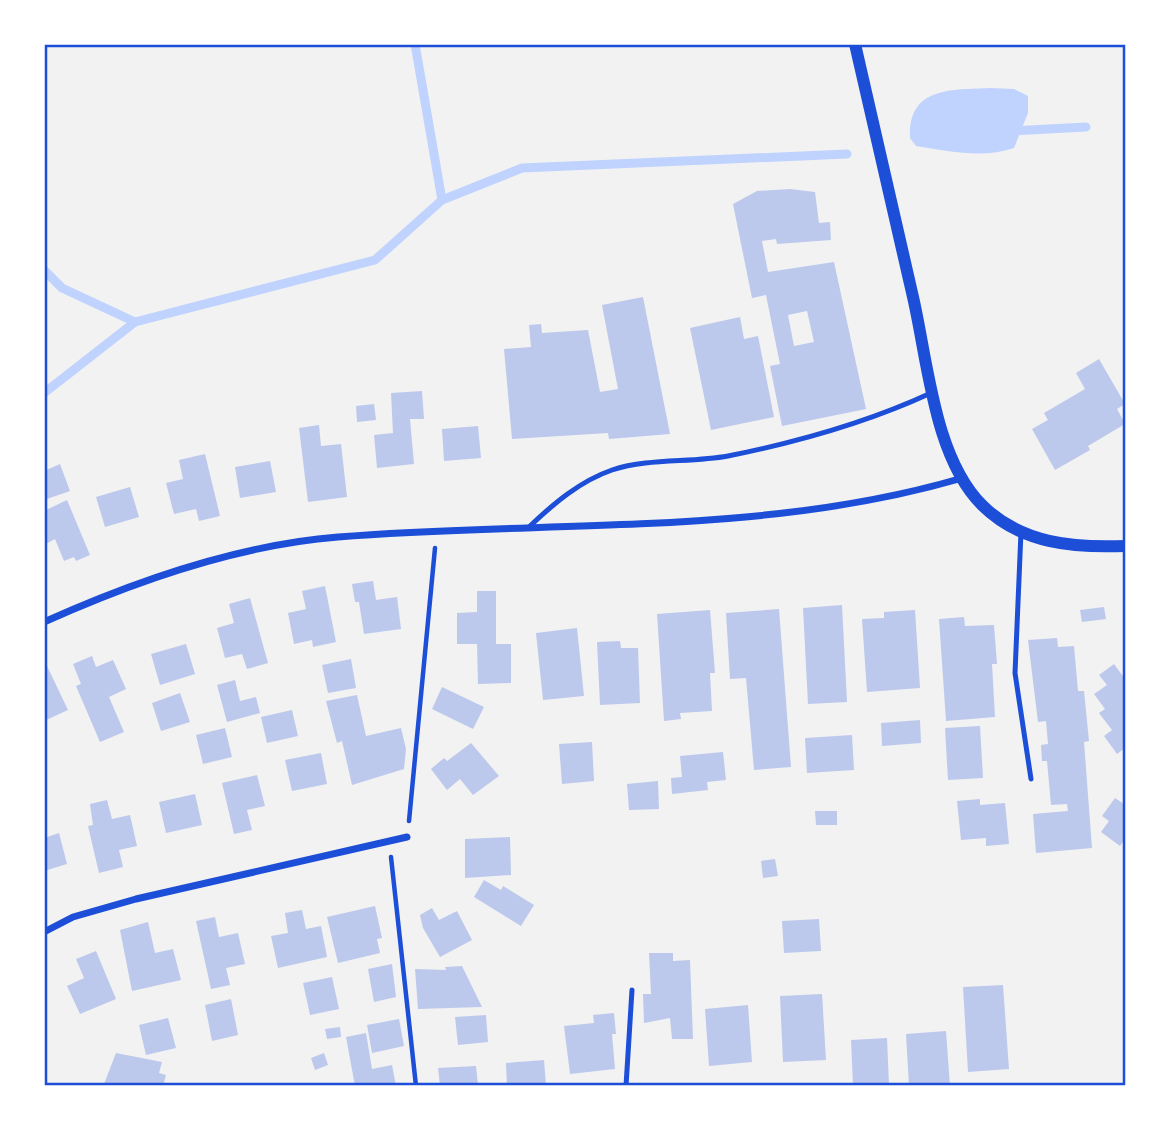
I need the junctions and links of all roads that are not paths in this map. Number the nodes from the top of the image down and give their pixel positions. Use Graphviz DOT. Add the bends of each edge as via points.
graph roads {
  1 [pos="855,44"];
  2 [pos="934,392"];
  3 [pos="960,479"];
  4 [pos="529,527"];
  5 [pos="1021,532"];
  6 [pos="1125,546"];
  7 [pos="44,622"];
  8 [pos="1031,779"];
  9 [pos="407,837"];
  10 [pos="44,932"];
  11 [pos="632,990"];
  12 [pos="625,1086"];
  1 -- 2 [label="street"];
  2 -- 3 [label="street"];
  2 -- 4 [label="lane" via="886,414 802,440 725,456 613,470 587,481"];
  3 -- 4 [label="street" via="898,495 742,518"];
  3 -- 5 [label="street" via="983,506"];
  4 -- 7 [label="street" via="336,537 243,554 159,576"];
  5 -- 6 [label="street" via="1077,546"];
  5 -- 8 [label="lane" via="1015,673"];
  9 -- 10 [label="street" via="136,899 73,917"];
  11 -- 12 [label="lane"];
}
